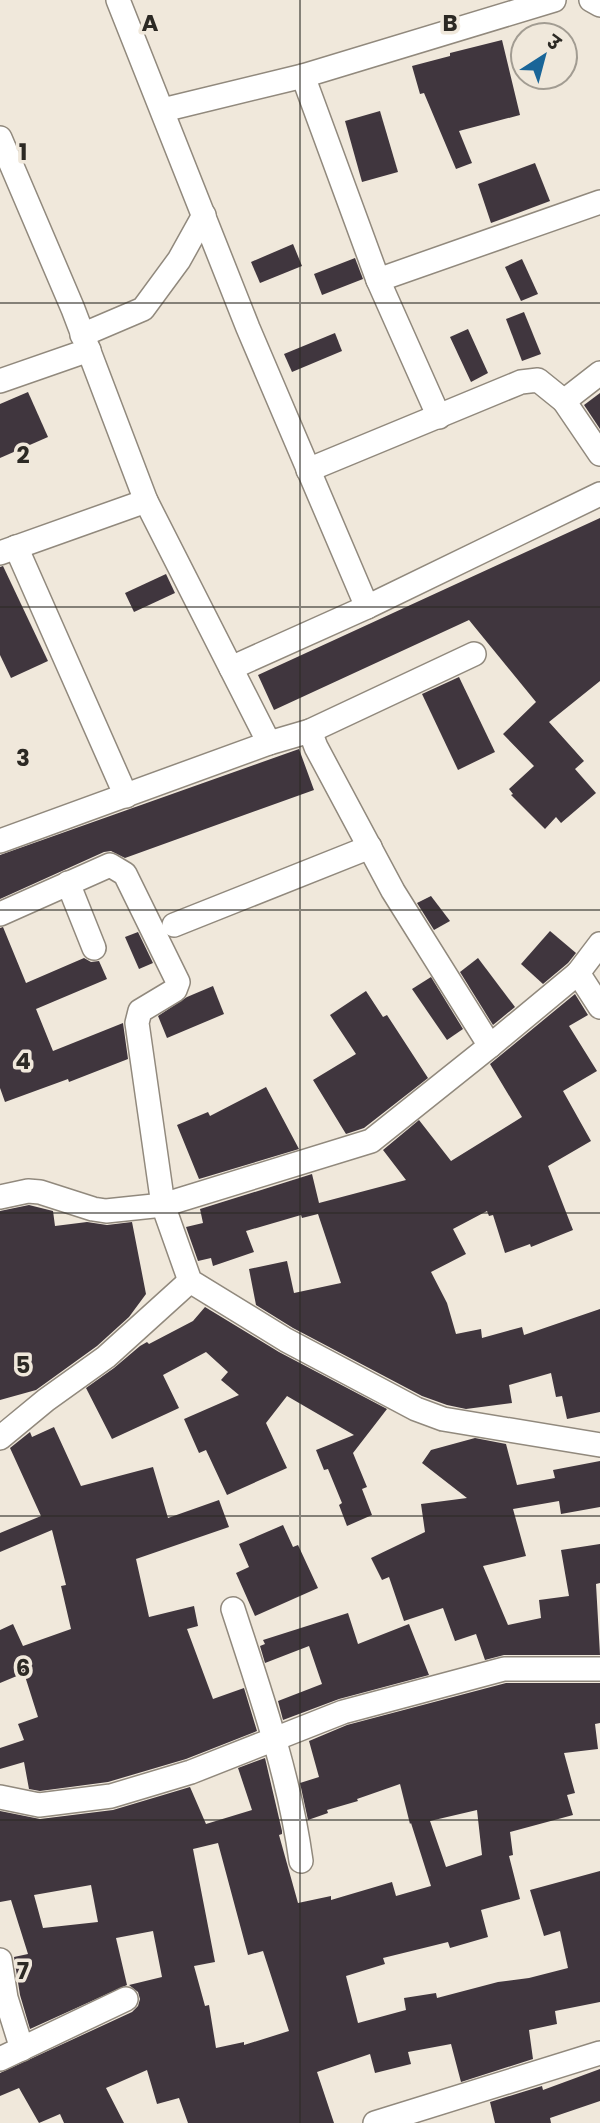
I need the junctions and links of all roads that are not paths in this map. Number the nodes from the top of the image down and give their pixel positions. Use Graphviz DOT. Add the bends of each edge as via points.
graph roads {
  1 [pos="118,0"];
  2 [pos="554,0"];
  3 [pos="591,0"];
  4 [pos="600,5"];
  5 [pos="303,76"];
  6 [pos="163,110"];
  7 [pos="0,138"];
  8 [pos="600,202"];
  9 [pos="204,215"];
  10 [pos="378,280"];
  11 [pos="85,343"];
  12 [pos="600,373"];
  13 [pos="0,381"];
  14 [pos="564,401"];
  15 [pos="439,417"];
  16 [pos="600,454"];
  17 [pos="309,470"];
  18 [pos="600,494"];
  19 [pos="146,501"];
  20 [pos="8,550"];
  21 [pos="367,607"];
  22 [pos="474,654"];
  23 [pos="231,668"];
  24 [pos="310,731"];
  25 [pos="269,743"];
  26 [pos="126,796"];
  27 [pos="0,841"];
  28 [pos="370,847"];
  29 [pos="68,883"];
  30 [pos="0,914"];
  31 [pos="174,925"];
  32 [pos="600,944"];
  33 [pos="94,948"];
  34 [pos="578,973"];
  35 [pos="600,1007"];
  36 [pos="490,1046"];
  37 [pos="0,1197"];
  38 [pos="163,1205"];
  39 [pos="190,1281"];
  40 [pos="0,1438"];
  41 [pos="600,1445"];
  42 [pos="233,1609"];
  43 [pos="600,1669"];
  44 [pos="275,1739"];
  45 [pos="0,1797"];
  46 [pos="300,1861"];
  47 [pos="0,1960"];
  48 [pos="126,1999"];
  49 [pos="22,2049"];
  50 [pos="600,2053"];
  51 [pos="0,2059"];
  52 [pos="375,2123"];
  1 -- 6 [label="street"];
  2 -- 5 [label="street"];
  3 -- 4 [label="street"];
  5 -- 6 [label="street"];
  5 -- 10 [label="street"];
  6 -- 9 [label="street"];
  7 -- 11 [label="street"];
  8 -- 10 [label="street"];
  9 -- 11 [label="street" via="179,260 143,309"];
  9 -- 17 [label="street"];
  10 -- 15 [label="street"];
  11 -- 13 [label="street"];
  11 -- 19 [label="street"];
  12 -- 14 [label="street"];
  14 -- 15 [label="street" via="538,380 522,382"];
  14 -- 16 [label="street"];
  15 -- 17 [label="street"];
  17 -- 21 [label="street"];
  18 -- 21 [label="street"];
  19 -- 20 [label="street"];
  19 -- 23 [label="street"];
  20 -- 26 [label="street"];
  21 -- 23 [label="street"];
  22 -- 24 [label="street"];
  23 -- 25 [label="street"];
  24 -- 25 [label="street"];
  24 -- 28 [label="street"];
  25 -- 26 [label="street"];
  26 -- 27 [label="street"];
  28 -- 31 [label="street"];
  28 -- 36 [label="street"];
  29 -- 30 [label="street"];
  29 -- 33 [label="street"];
  29 -- 38 [label="street" via="110,865 125,874 178,982 175,990 140,1011 137,1023"];
  32 -- 34 [label="street"];
  34 -- 35 [label="street"];
  34 -- 36 [label="street"];
  36 -- 38 [label="street" via="371,1141"];
  37 -- 38 [label="street" via="40,1192 106,1211"];
  38 -- 39 [label="street"];
  39 -- 40 [label="street" via="106,1357"];
  39 -- 41 [label="street" via="286,1340 416,1409 443,1419"];
  42 -- 44 [label="street"];
  43 -- 44 [label="street" via="504,1669 343,1712"];
  44 -- 45 [label="street" via="191,1772 111,1796 38,1805"];
  44 -- 46 [label="street" via="295,1816"];
  47 -- 49 [label="street"];
  48 -- 49 [label="street"];
  49 -- 51 [label="street"];
  50 -- 52 [label="street"];
}
